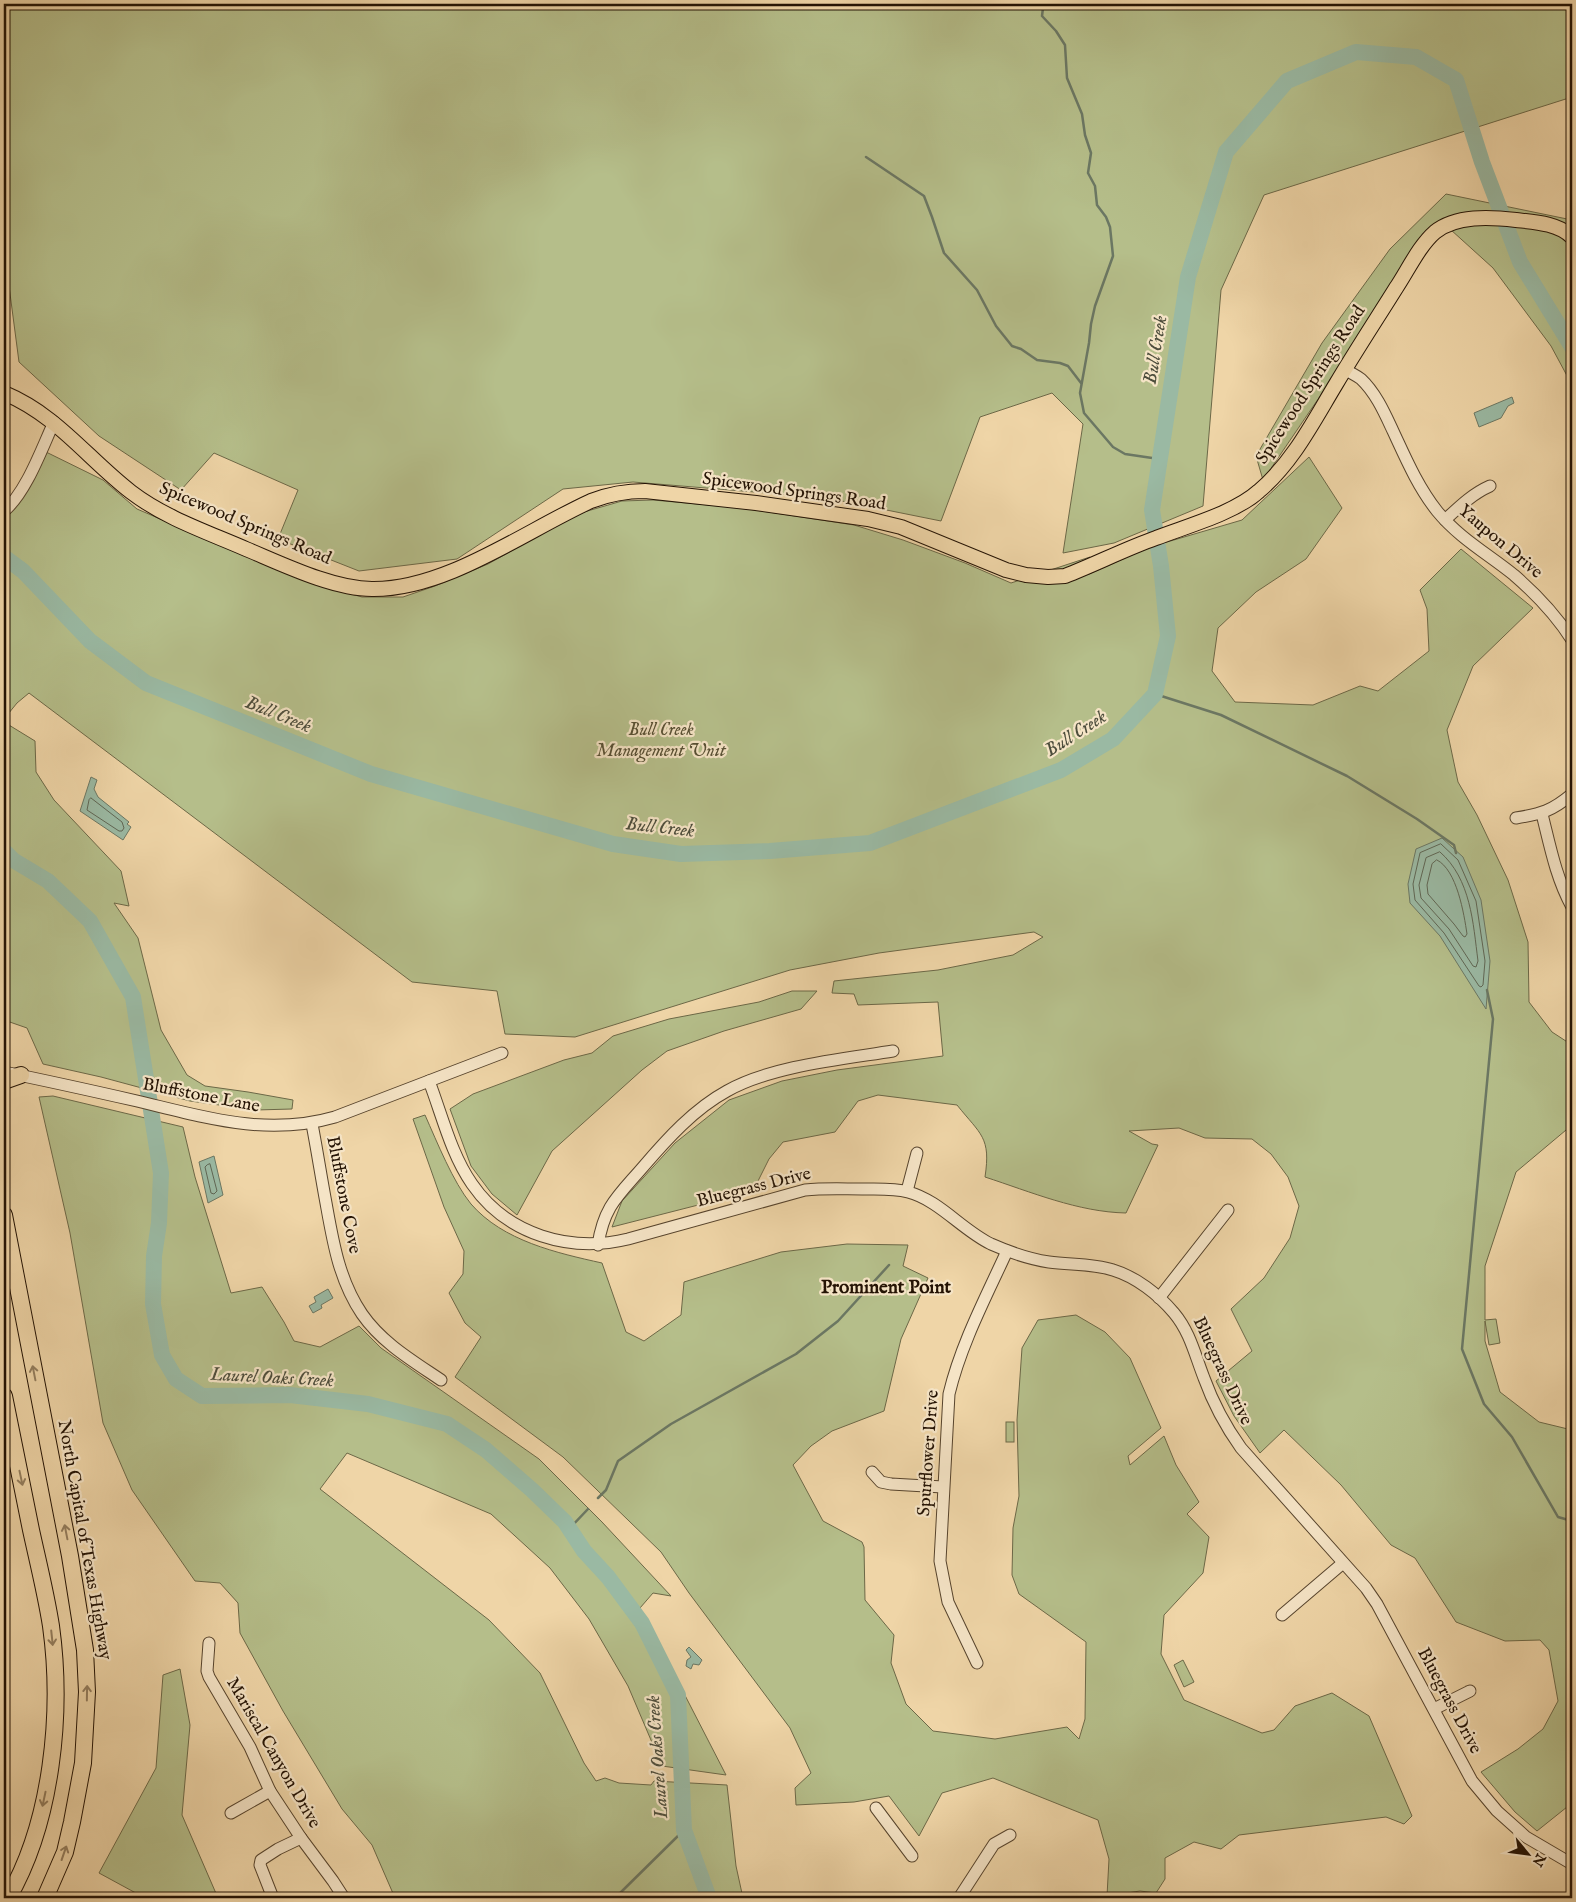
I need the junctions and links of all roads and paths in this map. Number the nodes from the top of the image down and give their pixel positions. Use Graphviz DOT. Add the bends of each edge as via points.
graph roads {
  1 [pos="1572,237"];
  2 [pos="1345,369"];
  3 [pos="4,393"];
  4 [pos="54,422"];
  5 [pos="1490,486"];
  6 [pos="4,511"];
  7 [pos="1445,520"];
  8 [pos="1572,637"];
  9 [pos="1572,794"];
  10 [pos="1542,814"];
  11 [pos="1516,818"];
  12 [pos="1572,907"];
  13 [pos="893,1051"];
  14 [pos="502,1053"];
  15 [pos="4,1072"];
  16 [pos="21,1075"];
  17 [pos="4,1081"];
  18 [pos="429,1081"];
  19 [pos="312,1124"];
  20 [pos="917,1153"];
  21 [pos="907,1192"];
  22 [pos="1228,1210"];
  23 [pos="4,1215"];
  24 [pos="598,1245"];
  25 [pos="1007,1251"];
  26 [pos="1159,1298"];
  27 [pos="441,1380"];
  28 [pos="4,1396"];
  29 [pos="872,1472"];
  30 [pos="943,1487"];
  31 [pos="1343,1563"];
  32 [pos="1282,1615"];
  33 [pos="209,1643"];
  34 [pos="976,1663"];
  35 [pos="1470,1691"];
  36 [pos="1434,1709"];
  37 [pos="270,1791"];
  38 [pos="876,1808"];
  39 [pos="231,1813"];
  40 [pos="1010,1835"];
  41 [pos="301,1838"];
  42 [pos="912,1856"];
  43 [pos="1572,1864"];
  44 [pos="8,1898"];
  45 [pos="45,1898"];
  46 [pos="273,1898"];
  47 [pos="344,1898"];
  48 [pos="959,1898"];
  1 -- 2 [label="main road, Spicewood Springs Road" via="1559,228 1496,217 1467,219 1436,232 1421,249"];
  2 -- 4 [label="main road, Spicewood Springs Road" via="1281,471 1257,494 1065,576 1048,577 1006,570 901,527 868,519 756,503 626,491 573,510 444,573 396,587 371,589 327,580 287,566 150,506 105,470"];
  2 -- 7 [label="street, Yaupon Drive" via="1361,380 1374,396 1414,478"];
  3 -- 4 [label="main road, Spicewood Springs Road"];
  4 -- 6 [label="street" via="24,484"];
  5 -- 7 [label="street"];
  7 -- 8 [label="street, Yaupon Drive" via="1535,595"];
  9 -- 10 [label="street"];
  10 -- 11 [label="street"];
  10 -- 12 [label="street" via="1557,871"];
  13 -- 24 [label="street" via="803,1066 727,1090 669,1137 610,1206 601,1226"];
  14 -- 18 [label="street, Bluffstone Lane"];
  15 -- 16 [label="street, Bluffstone Lane"];
  16 -- 17 [label="highway"];
  16 -- 19 [label="street, Bluffstone Lane" via="247,1125"];
  18 -- 19 [label="street, Bluffstone Lane"];
  18 -- 24 [label="street, Bluegrass Drive" via="462,1166 472,1184 496,1211 512,1223 542,1236 561,1242"];
  19 -- 27 [label="street, Bluffstone Cove" via="334,1249 350,1292 363,1316 398,1352"];
  20 -- 21 [label="street"];
  21 -- 24 [label="street, Bluegrass Drive" via="805,1190"];
  21 -- 25 [label="street, Bluegrass Drive"];
  22 -- 26 [label="street"];
  45 -- 23 [label="highway, North Capital of Texas Highway, one-way" via="65,1852 82,1771 87,1692 85,1650"];
  25 -- 26 [label="street, Bluegrass Drive" via="1048,1262 1112,1270 1128,1276"];
  25 -- 30 [label="street, Spurflower Drive" via="954,1371 949,1394"];
  26 -- 31 [label="street, Bluegrass Drive" via="1184,1326 1208,1390 1229,1431"];
  28 -- 44 [label="highway, one-way" via="51,1625 56,1713 39,1822 29,1856"];
  29 -- 30 [label="street" via="881,1482"];
  30 -- 34 [label="street, Spurflower Drive" via="940,1561 943,1583 948,1602"];
  31 -- 32 [label="street"];
  31 -- 36 [label="street, Bluegrass Drive" via="1377,1604"];
  33 -- 37 [label="street, Mariscal Canyon Drive" via="209,1677 250,1747"];
  35 -- 36 [label="street"];
  36 -- 43 [label="street, Bluegrass Drive" via="1472,1781 1484,1797 1526,1837"];
  37 -- 39 [label="street"];
  37 -- 41 [label="street, Mariscal Canyon Drive"];
  38 -- 42 [label="street"];
  40 -- 48 [label="street" via="994,1844"];
  41 -- 46 [label="street" via="261,1860"];
  41 -- 47 [label="street, Mariscal Canyon Drive"];
}
